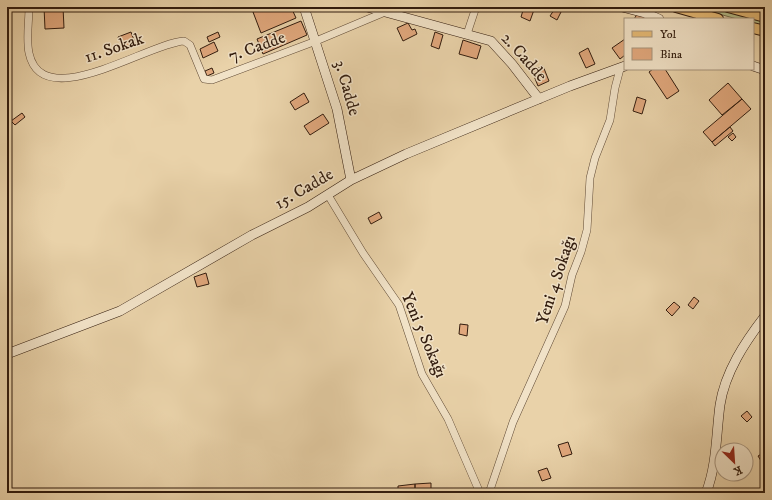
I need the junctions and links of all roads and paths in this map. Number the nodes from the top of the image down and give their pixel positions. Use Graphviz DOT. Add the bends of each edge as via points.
graph roads {
  1 [pos="29,7"];
  2 [pos="304,7"];
  3 [pos="367,7"];
  4 [pos="476,7"];
  5 [pos="622,7"];
  6 [pos="676,7"];
  7 [pos="728,7"];
  8 [pos="385,12"];
  9 [pos="691,16"];
  10 [pos="765,17"];
  11 [pos="657,18"];
  12 [pos="709,18"];
  13 [pos="754,28"];
  14 [pos="765,31"];
  15 [pos="467,34"];
  16 [pos="316,41"];
  17 [pos="754,66"];
  18 [pos="623,68"];
  19 [pos="765,70"];
  20 [pos="207,80"];
  21 [pos="539,100"];
  22 [pos="351,180"];
  23 [pos="328,195"];
  24 [pos="765,316"];
  25 [pos="7,354"];
  26 [pos="480,493"];
  27 [pos="489,493"];
  28 [pos="706,493"];
  1 -- 20 [label="street, 11. Sokak" via="28,43 31,58 39,72 53,79 78,76 184,41 190,45 201,73"];
  2 -- 16 [label="street, 3. Cadde"];
  3 -- 8 [label="street, 2. Cadde"];
  4 -- 15 [label="street"];
  5 -- 11 [label="street"];
  6 -- 9 [label="main road"];
  7 -- 10 [label="main road"];
  8 -- 15 [label="street, 2. Cadde"];
  8 -- 16 [label="street, 7. Cadde"];
  9 -- 12 [label="main road"];
  13 -- 14 [label="main road"];
  15 -- 21 [label="street, 2. Cadde" via="495,45"];
  16 -- 20 [label="street, 7. Cadde"];
  16 -- 22 [label="street, 3. Cadde" via="337,109"];
  17 -- 19 [label="street"];
  18 -- 21 [label="street, 15. Cadde" via="575,84"];
  18 -- 27 [label="street, Yeni 4 Sokağı" via="615,88 610,120 590,178 587,230 565,306 513,422"];
  21 -- 22 [label="street, 15. Cadde" via="431,143"];
  22 -- 23 [label="street, 15. Cadde"];
  23 -- 25 [label="street, 15. Cadde" via="252,235 120,311"];
  23 -- 26 [label="street, Yeni 5 Sokağı" via="399,305 422,374 448,419"];
  24 -- 28 [label="street" via="734,364 723,392 712,472"];
}
